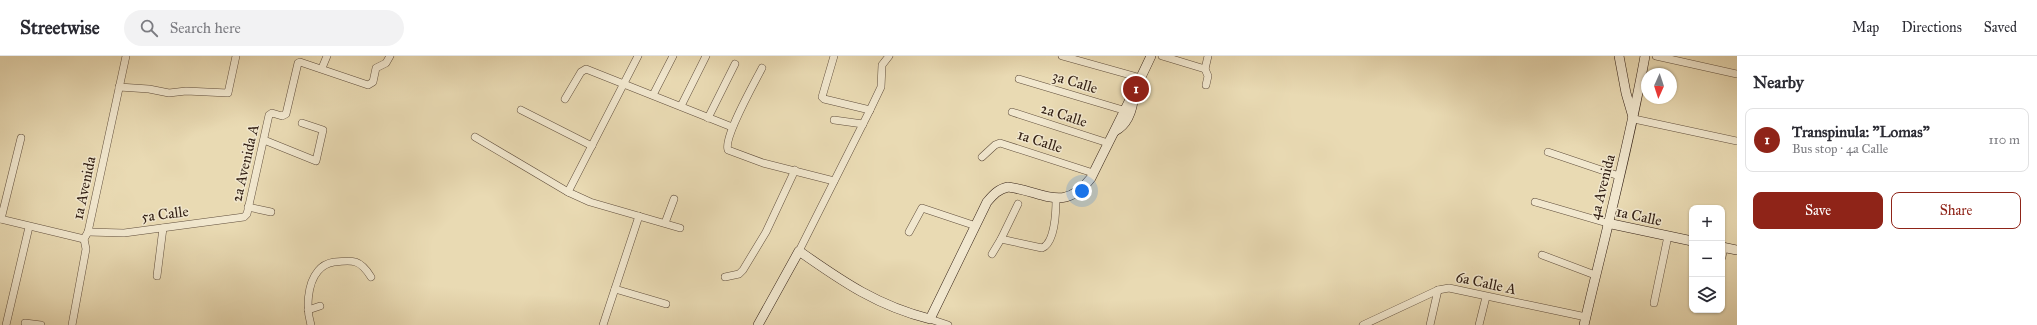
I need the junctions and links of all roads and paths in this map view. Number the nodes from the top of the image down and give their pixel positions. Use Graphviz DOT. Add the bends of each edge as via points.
graph roads {
  1 [pos="126,56"];
  2 [pos="236,56"];
  3 [pos="327,56"];
  4 [pos="390,56"];
  5 [pos="638,56"];
  6 [pos="673,56"];
  7 [pos="706,56"];
  8 [pos="834,56"];
  9 [pos="889,56"];
  10 [pos="1062,56"];
  11 [pos="1151,56"];
  12 [pos="1162,56"];
  13 [pos="1208,56"];
  14 [pos="1619,56"];
  15 [pos="1645,56"];
  16 [pos="1656,56"];
  17 [pos="735,64"];
  18 [pos="322,68"];
  19 [pos="762,68"];
  20 [pos="1204,69"];
  21 [pos="1737,74"];
  22 [pos="1019,78"];
  23 [pos="1141,78"];
  24 [pos="120,84"];
  25 [pos="625,84"];
  26 [pos="1206,84"];
  27 [pos="1134,92"];
  28 [pos="653,95"];
  29 [pos="566,99"];
  30 [pos="681,106"];
  31 [pos="521,110"];
  32 [pos="870,110"];
  33 [pos="1123,110"];
  34 [pos="1012,112"];
  35 [pos="708,118"];
  36 [pos="1634,119"];
  37 [pos="834,120"];
  38 [pos="302,123"];
  39 [pos="863,124"];
  40 [pos="732,127"];
  41 [pos="1115,131"];
  42 [pos="475,137"];
  43 [pos="21,138"];
  44 [pos="264,140"];
  45 [pos="1737,141"];
  46 [pos="1108,143"];
  47 [pos="592,146"];
  48 [pos="1548,152"];
  49 [pos="982,157"];
  50 [pos="795,170"];
  51 [pos="1093,173"];
  52 [pos="1619,176"];
  53 [pos="834,181"];
  54 [pos="568,192"];
  55 [pos="674,199"];
  56 [pos="1056,199"];
  57 [pos="1535,202"];
  58 [pos="1018,204"];
  59 [pos="248,207"];
  60 [pos="271,212"];
  61 [pos="638,216"];
  62 [pos="244,217"];
  63 [pos="1,219"];
  64 [pos="665,223"];
  65 [pos="1607,223"];
  66 [pos="976,226"];
  67 [pos="29,227"];
  68 [pos="163,228"];
  69 [pos="680,228"];
  70 [pos="909,232"];
  71 [pos="86,235"];
  72 [pos="1668,236"];
  73 [pos="1001,239"];
  74 [pos="1689,240"];
  75 [pos="1725,247"];
  76 [pos="1737,250"];
  77 [pos="799,251"];
  78 [pos="992,254"];
  79 [pos="1542,255"];
  80 [pos="1595,275"];
  81 [pos="157,276"];
  82 [pos="371,277"];
  83 [pos="725,277"];
  84 [pos="615,289"];
  85 [pos="1438,290"];
  86 [pos="1486,297"];
  87 [pos="1654,303"];
  88 [pos="666,304"];
  89 [pos="320,306"];
  90 [pos="308,310"];
  91 [pos="930,319"];
  92 [pos="1585,321"];
  93 [pos="25,323"];
  94 [pos="6,325"];
  95 [pos="41,325"];
  96 [pos="72,325"];
  97 [pos="311,325"];
  98 [pos="603,325"];
  99 [pos="758,325"];
  100 [pos="948,325"];
  101 [pos="1363,325"];
  102 [pos="1430,325"];
  103 [pos="1480,325"];
  1 -- 24 [label="street, 1a Avenida"];
  2 -- 24 [label="street" via="228,93 169,93"];
  3 -- 18 [label="street"];
  4 -- 18 [label="street" via="376,68 373,82 368,85"];
  5 -- 25 [label="street"];
  6 -- 28 [label="street"];
  7 -- 30 [label="street"];
  8 -- 32 [label="street" via="822,97"];
  9 -- 32 [label="street" via="882,65 881,87"];
  10 -- 23 [label="street"];
  11 -- 23 [label="street"];
  12 -- 20 [label="street"];
  13 -- 20 [label="street"];
  14 -- 36 [label="street"];
  15 -- 36 [label="street, 4a Avenida"];
  16 -- 21 [label="street"];
  17 -- 35 [label="street"];
  18 -- 44 [label="street, 2a Avenida A" via="299,62 286,114 282,116 270,113"];
  19 -- 40 [label="street"];
  20 -- 26 [label="street" via="1208,76"];
  22 -- 33 [label="street, 3a Calle"];
  23 -- 27 [label="street"];
  24 -- 71 [label="street, 1a Avenida"];
  25 -- 28 [label="street"];
  25 -- 29 [label="street" via="584,69"];
  25 -- 47 [label="street"];
  27 -- 33 [label="street"];
  27 -- 41 [label="street" via="1131,112 1123,126"];
  28 -- 30 [label="street"];
  30 -- 35 [label="street"];
  31 -- 47 [label="street"];
  32 -- 39 [label="street"];
  33 -- 41 [label="street"];
  34 -- 46 [label="street, 2a Calle"];
  35 -- 40 [label="street"];
  36 -- 45 [label="street"];
  36 -- 52 [label="street, 4a Avenida"];
  37 -- 39 [label="street"];
  38 -- 44 [label="street" via="323,129 316,161"];
  39 -- 53 [label="street"];
  40 -- 50 [label="street" via="727,144 728,150 763,163"];
  41 -- 46 [label="street"];
  42 -- 54 [label="street"];
  43 -- 63 [label="street"];
  44 -- 59 [label="street, 2a Avenida A"];
  46 -- 51 [label="street"];
  47 -- 54 [label="street"];
  48 -- 52 [label="street"];
  49 -- 51 [label="street, 1a Calle" via="1000,143"];
  50 -- 53 [label="street"];
  50 -- 83 [label="street" via="766,232 743,270 739,274"];
  51 -- 56 [label="street" via="1078,192"];
  52 -- 65 [label="street, 4a Avenida"];
  53 -- 77 [label="street"];
  54 -- 61 [label="street" via="590,202"];
  55 -- 64 [label="street"];
  56 -- 66 [label="street" via="1013,188 1001,189 987,202"];
  56 -- 73 [label="street" via="1054,227 1045,247"];
  57 -- 65 [label="street, 1a Calle"];
  58 -- 73 [label="street"];
  59 -- 60 [label="street"];
  59 -- 62 [label="street, 2a Avenida A"];
  61 -- 64 [label="street"];
  61 -- 84 [label="street"];
  62 -- 68 [label="street, 5a Calle"];
  63 -- 67 [label="street, 5a Calle"];
  64 -- 69 [label="street"];
  65 -- 72 [label="street, 1a Calle"];
  65 -- 80 [label="street, 4a Avenida"];
  66 -- 70 [label="street" via="923,208"];
  66 -- 91 [label="street"];
  67 -- 71 [label="street, 5a Calle"];
  67 -- 94 [label="street"];
  68 -- 71 [label="street, 5a Calle"];
  68 -- 81 [label="street"];
  71 -- 96 [label="street, 1a Avenida" via="86,249"];
  72 -- 74 [label="street, 1a Calle"];
  72 -- 87 [label="street"];
  73 -- 78 [label="street"];
  75 -- 76 [label="street"];
  77 -- 91 [label="street" via="857,291"];
  77 -- 99 [label="street"];
  79 -- 80 [label="street"];
  80 -- 92 [label="street, 4a Avenida"];
  82 -- 90 [label="street" via="366,268 354,261 340,260 323,266 317,271 310,286"];
  84 -- 88 [label="street"];
  84 -- 98 [label="street"];
  85 -- 86 [label="street, 6a Calle A" via="1450,288"];
  85 -- 101 [label="street, 6a Calle A"];
  85 -- 102 [label="street"];
  86 -- 92 [label="street, 6a Calle A"];
  86 -- 103 [label="street"];
  89 -- 90 [label="street"];
  90 -- 97 [label="street"];
  91 -- 100 [label="street"];
  93 -- 95 [label="street"];
}
